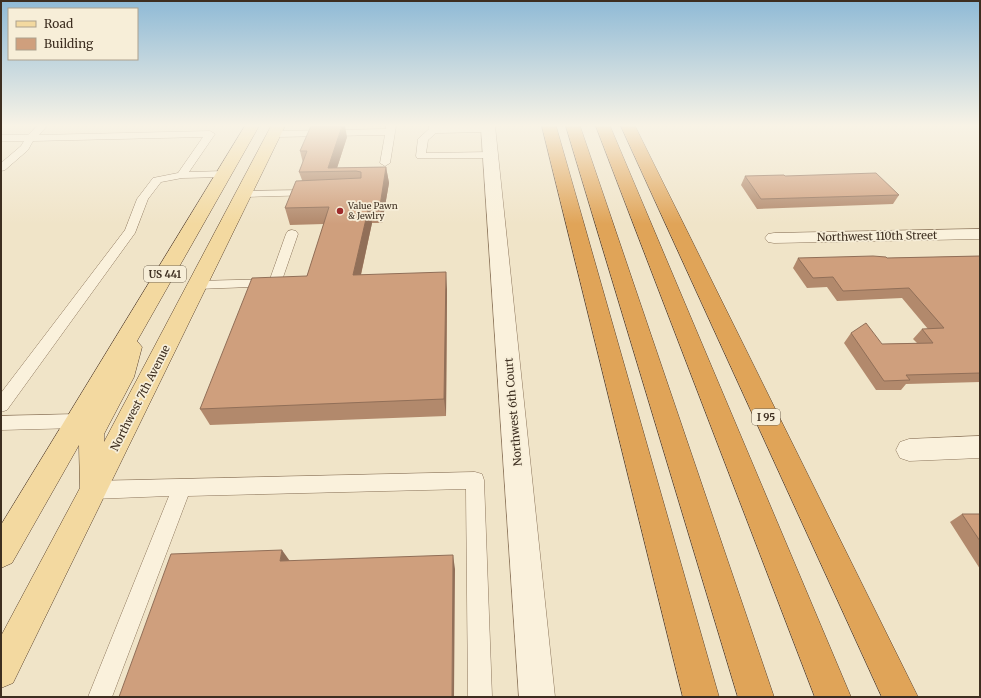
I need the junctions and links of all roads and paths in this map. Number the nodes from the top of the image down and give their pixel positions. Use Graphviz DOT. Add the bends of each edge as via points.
graph roads {
  1 [pos="12,159"];
  2 [pos="193,159"];
  3 [pos="233,159"];
  4 [pos="261,159"];
  5 [pos="386,159"];
  6 [pos="491,159"];
  7 [pos="558,159"];
  8 [pos="584,159"];
  9 [pos="628,159"];
  10 [pos="632,159"];
  11 [pos="385,163"];
  12 [pos="1,168"];
  13 [pos="224,174"];
  14 [pos="182,175"];
  15 [pos="320,192"];
  16 [pos="243,194"];
  17 [pos="292,234"];
  18 [pos="980,234"];
  19 [pos="774,238"];
  20 [pos="197,285"];
  21 [pos="139,318"];
  22 [pos="4,397"];
  23 [pos="78,421"];
  24 [pos="1,423"];
  25 [pos="980,447"];
  26 [pos="909,450"];
  27 [pos="181,489"];
  28 [pos="93,490"];
  29 [pos="1,553"];
  30 [pos="1,671"];
  31 [pos="100,697"];
  32 [pos="480,697"];
  33 [pos="537,697"];
  34 [pos="701,697"];
  35 [pos="756,697"];
  36 [pos="833,697"];
  37 [pos="900,697"];
  1 -- 12 [label="lane"];
  2 -- 14 [label="lane"];
  3 -- 13 [label="main road, US 441"];
  4 -- 16 [label="main road, Northwest 7th Avenue / US 441"];
  5 -- 11 [label="lane"];
  6 -- 33 [label="street, Northwest 6th Court"];
  7 -- 34 [label="highway"];
  8 -- 35 [label="highway"];
  9 -- 36 [label="highway"];
  10 -- 37 [label="highway, I 95"];
  13 -- 14 [label="lane"];
  13 -- 21 [label="main road, US 441"];
  14 -- 22 [label="lane" via="156,180 143,198 130,230"];
  15 -- 16 [label="lane"];
  16 -- 20 [label="main road, Northwest 7th Avenue / US 441"];
  17 -- 20 [label="lane" via="275,283"];
  18 -- 19 [label="street, Northwest 110th Street"];
  20 -- 28 [label="main road, Northwest 7th Avenue / US 441"];
  21 -- 23 [label="main road, US 441"];
  21 -- 28 [label="main road" via="122,376 91,434"];
  23 -- 24 [label="lane"];
  23 -- 29 [label="main road, US 441"];
  25 -- 26 [label="street"];
  27 -- 28 [label="lane"];
  27 -- 31 [label="lane"];
  27 -- 32 [label="lane" via="474,480"];
  28 -- 30 [label="main road, Northwest 7th Avenue / US 441"];
}
